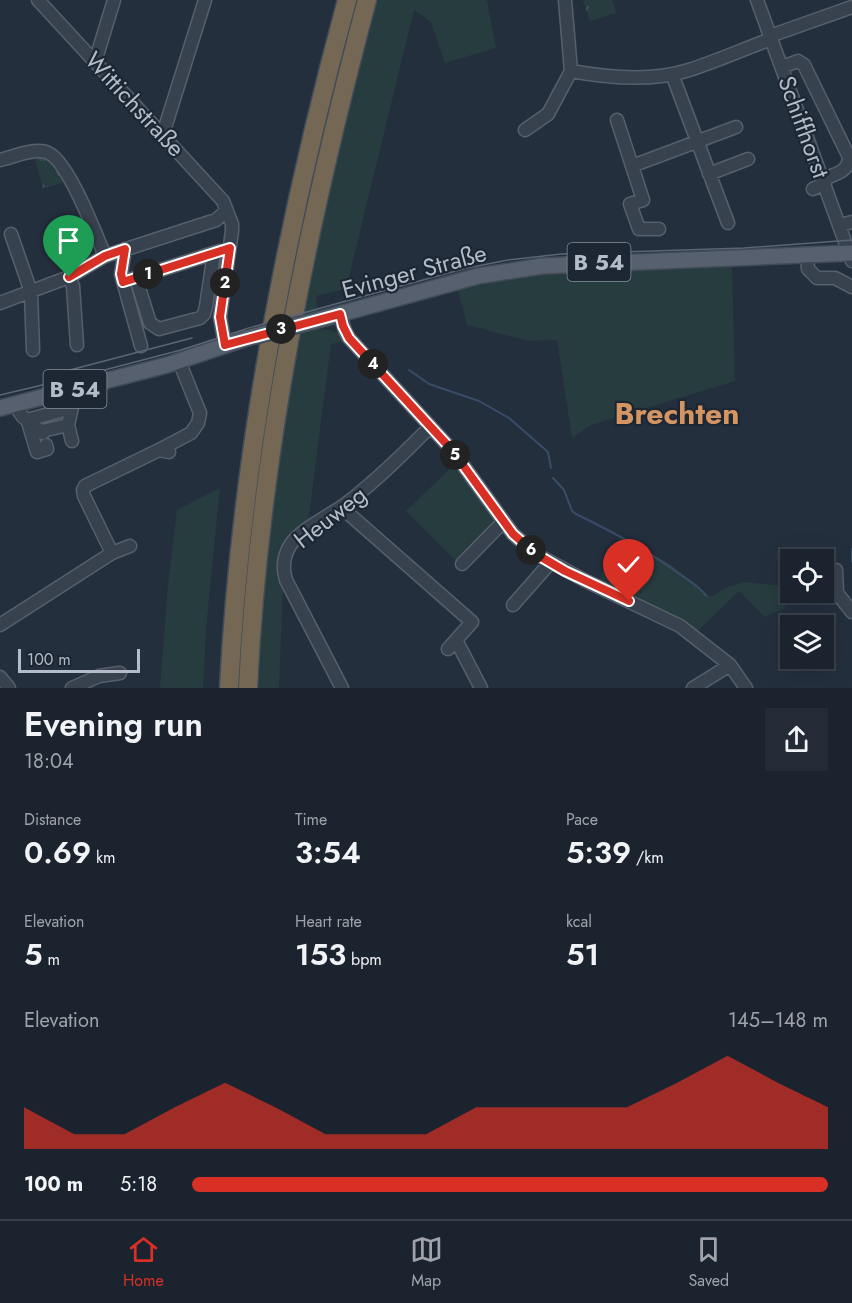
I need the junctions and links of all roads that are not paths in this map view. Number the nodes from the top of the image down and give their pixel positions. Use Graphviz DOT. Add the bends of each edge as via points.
graph roads {
  1 [pos="38,0"];
  2 [pos="114,0"];
  3 [pos="205,0"];
  4 [pos="347,0"];
  5 [pos="366,0"];
  6 [pos="565,0"];
  7 [pos="758,0"];
  8 [pos="852,7"];
  9 [pos="771,38"];
  10 [pos="95,62"];
  11 [pos="782,67"];
  12 [pos="571,71"];
  13 [pos="672,74"];
  14 [pos="617,120"];
  15 [pos="736,127"];
  16 [pos="525,130"];
  17 [pos="163,134"];
  18 [pos="697,141"];
  19 [pos="748,159"];
  20 [pos="0,160"];
  21 [pos="632,166"];
  22 [pos="709,174"];
  23 [pos="824,181"];
  24 [pos="813,189"];
  25 [pos="226,211"];
  26 [pos="728,223"];
  27 [pos="846,224"];
  28 [pos="659,229"];
  29 [pos="11,234"];
  30 [pos="230,248"];
  31 [pos="125,249"];
  32 [pos="214,253"];
  33 [pos="105,256"];
  34 [pos="807,256"];
  35 [pos="851,256"];
  36 [pos="69,277"];
  37 [pos="136,278"];
  38 [pos="123,282"];
  39 [pos="852,287"];
  40 [pos="31,292"];
  41 [pos="0,303"];
  42 [pos="340,314"];
  43 [pos="76,345"];
  44 [pos="225,345"];
  45 [pos="141,346"];
  46 [pos="33,350"];
  47 [pos="179,361"];
  48 [pos="76,389"];
  49 [pos="7,406"];
  50 [pos="69,417"];
  51 [pos="430,427"];
  52 [pos="37,430"];
  53 [pos="72,441"];
  54 [pos="341,507"];
  55 [pos="504,521"];
  56 [pos="130,546"];
  57 [pos="112,554"];
  58 [pos="550,563"];
  59 [pos="462,564"];
  60 [pos="836,570"];
  61 [pos="513,605"];
  62 [pos="852,612"];
  63 [pos="0,625"];
  64 [pos="730,665"];
  65 [pos="120,673"];
  66 [pos="0,676"];
  67 [pos="9,688"];
  68 [pos="72,688"];
  69 [pos="229,688"];
  70 [pos="248,688"];
  71 [pos="342,688"];
  72 [pos="481,688"];
  73 [pos="693,688"];
  74 [pos="746,688"];
  1 -- 10 [label="street, Wittichstraße"];
  2 -- 10 [label="street"];
  3 -- 17 [label="street"];
  4 -- 69 [label="highway" via="299,191 265,365 239,544"];
  5 -- 70 [label="highway" via="320,186 288,339 264,497"];
  6 -- 12 [label="street"];
  7 -- 9 [label="street, Schiffhorst"];
  8 -- 9 [label="street"];
  9 -- 11 [label="street, Schiffhorst"];
  9 -- 13 [label="street"];
  10 -- 17 [label="street, Wittichstraße"];
  11 -- 23 [label="street, Schiffhorst"];
  11 -- 23 [label="street" via="798,61 804,64 849,158 845,170"];
  12 -- 13 [label="street" via="616,78"];
  12 -- 16 [label="street" via="548,114"];
  13 -- 18 [label="street"];
  14 -- 21 [label="street"];
  15 -- 18 [label="street"];
  17 -- 25 [label="street, Wittichstraße" via="224,201"];
  18 -- 21 [label="street"];
  18 -- 22 [label="street"];
  19 -- 22 [label="street"];
  20 -- 33 [label="street" via="40,151 60,161"];
  21 -- 28 [label="street" via="643,200 630,204 639,229"];
  22 -- 26 [label="street"];
  23 -- 24 [label="street"];
  23 -- 27 [label="street, Schiffhorst"];
  25 -- 30 [label="street, Wittichstraße" via="232,224"];
  25 -- 31 [label="street" via="216,220"];
  27 -- 35 [label="street, Schiffhorst"];
  29 -- 40 [label="street"];
  30 -- 32 [label="street"];
  30 -- 44 [label="street, Wittichstraße" via="220,317"];
  31 -- 33 [label="street"];
  31 -- 38 [label="street"];
  32 -- 37 [label="street"];
  32 -- 37 [label="street" via="206,306 200,318 155,328"];
  33 -- 36 [label="street"];
  34 -- 35 [label="main road, Evinger Straße / B 54"];
  34 -- 39 [label="street" via="808,269 817,278 835,278"];
  34 -- 42 [label="main road, Evinger Straße / B 54" via="542,266 478,276"];
  36 -- 40 [label="street"];
  36 -- 43 [label="street" via="73,286"];
  37 -- 38 [label="street"];
  38 -- 45 [label="street"];
  40 -- 41 [label="street"];
  40 -- 46 [label="street"];
  42 -- 44 [label="main road, Evinger Straße / B 54, bridge"];
  42 -- 51 [label="street" via="349,338"];
  44 -- 47 [label="main road, Evinger Straße / B 54"];
  47 -- 48 [label="main road, Evinger Straße / B 54"];
  47 -- 57 [label="street" via="200,413 191,433 164,451 83,490"];
  48 -- 49 [label="main road, Evinger Straße / B 54"];
  48 -- 50 [label="street"];
  49 -- 52 [label="street"];
  50 -- 52 [label="street"];
  50 -- 52 [label="street"];
  50 -- 53 [label="street"];
  51 -- 54 [label="street, Heuweg" via="380,477"];
  51 -- 55 [label="street" via="452,450"];
  54 -- 71 [label="street, Heuweg" via="292,542 284,571"];
  54 -- 72 [label="street" via="472,622 452,645"];
  55 -- 58 [label="street" via="513,534"];
  55 -- 59 [label="street"];
  56 -- 57 [label="street"];
  57 -- 63 [label="street"];
  58 -- 61 [label="street"];
  58 -- 64 [label="street" via="681,626"];
  60 -- 62 [label="street" via="837,593"];
  64 -- 73 [label="street"];
  64 -- 74 [label="street"];
  65 -- 68 [label="street" via="99,676"];
  66 -- 67 [label="street"];
}
